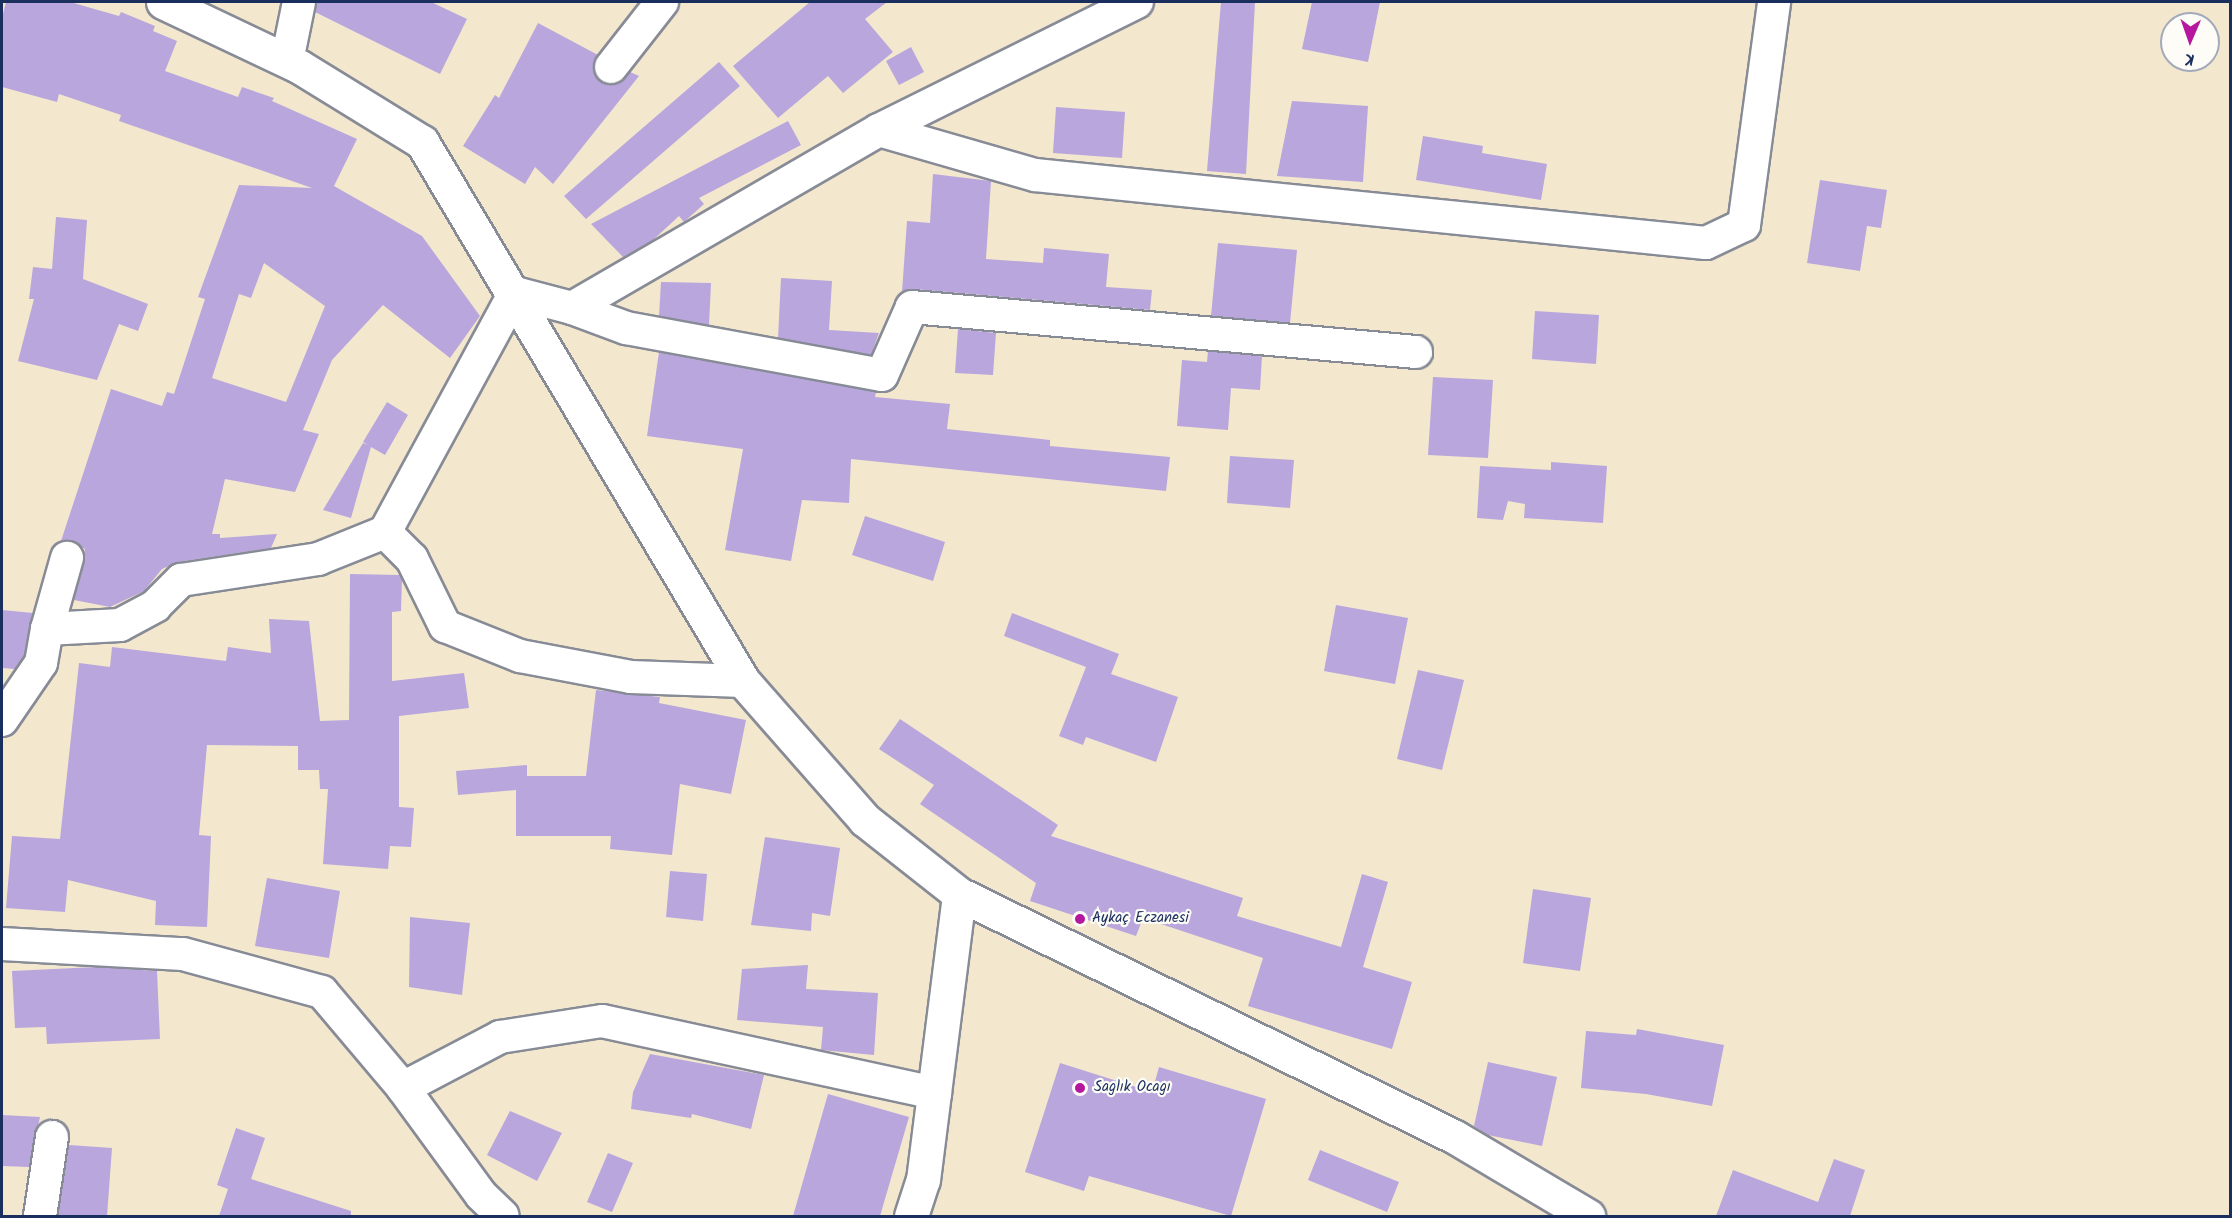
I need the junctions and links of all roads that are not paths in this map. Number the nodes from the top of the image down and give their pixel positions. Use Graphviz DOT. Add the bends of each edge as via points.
graph roads {
  1 [pos="163,2"];
  2 [pos="299,2"];
  3 [pos="662,2"];
  4 [pos="1137,2"];
  5 [pos="1774,2"];
  6 [pos="286,61"];
  7 [pos="611,67"];
  8 [pos="879,130"];
  9 [pos="515,293"];
  10 [pos="572,308"];
  11 [pos="1416,352"];
  12 [pos="385,532"];
  13 [pos="67,558"];
  14 [pos="47,629"];
  15 [pos="743,681"];
  16 [pos="2,718"];
  17 [pos="959,894"];
  18 [pos="2,944"];
  19 [pos="403,1088"];
  20 [pos="935,1093"];
  21 [pos="52,1137"];
  22 [pos="40,1216"];
  23 [pos="503,1216"];
  24 [pos="911,1216"];
  25 [pos="1588,1216"];
  1 -- 6 [label="street"];
  2 -- 6 [label="street"];
  3 -- 7 [label="street"];
  4 -- 8 [label="street"];
  5 -- 8 [label="street" via="1744,225 1706,243 1035,175"];
  6 -- 9 [label="street" via="422,142"];
  8 -- 10 [label="street"];
  9 -- 10 [label="street"];
  9 -- 12 [label="street"];
  9 -- 15 [label="street"];
  10 -- 11 [label="street" via="626,328 882,375 912,307"];
  12 -- 14 [label="street" via="318,559 181,580 155,606 120,625"];
  12 -- 15 [label="street" via="412,559 445,626 520,656 631,677"];
  13 -- 14 [label="street"];
  14 -- 16 [label="street" via="41,663"];
  15 -- 17 [label="street" via="865,820"];
  17 -- 20 [label="street"];
  17 -- 25 [label="street" via="1455,1137"];
  18 -- 19 [label="street" via="183,954 322,992"];
  19 -- 20 [label="street" via="500,1037 602,1021"];
  19 -- 23 [label="street" via="482,1195"];
  20 -- 24 [label="street" via="923,1180"];
  21 -- 22 [label="street"];
}
